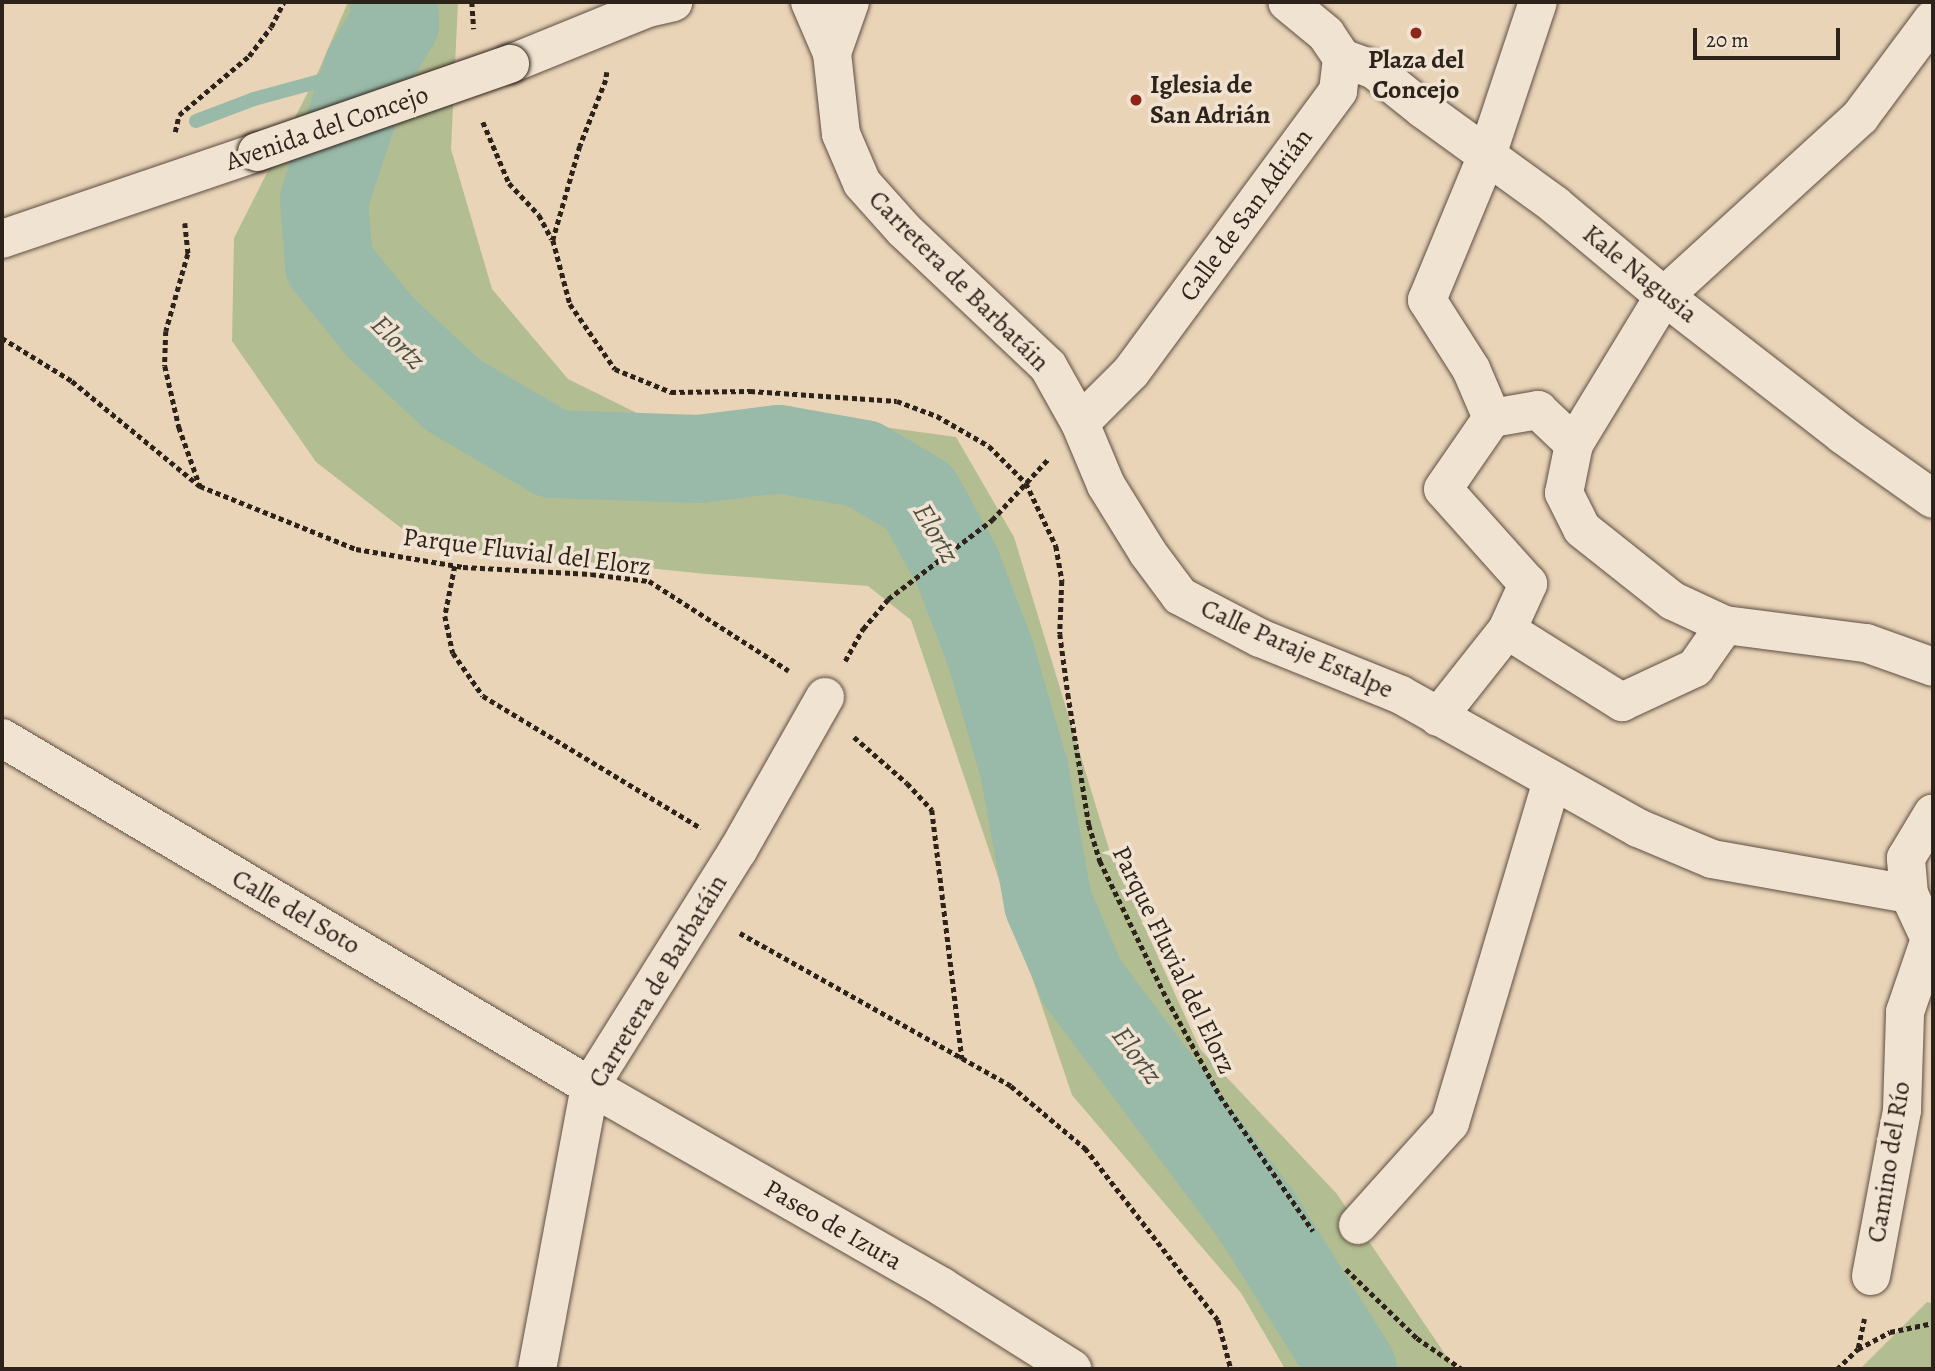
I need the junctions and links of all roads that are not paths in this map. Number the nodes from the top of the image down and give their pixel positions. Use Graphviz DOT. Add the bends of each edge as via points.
graph roads {
  1 [pos="810,2"];
  2 [pos="850,2"];
  3 [pos="1287,2"];
  4 [pos="1538,2"];
  5 [pos="658,4"];
  6 [pos="1933,19"];
  7 [pos="832,53"];
  8 [pos="1342,58"];
  9 [pos="1487,155"];
  10 [pos="2,239"];
  11 [pos="1664,296"];
  12 [pos="1492,418"];
  13 [pos="1080,424"];
  14 [pos="1574,444"];
  15 [pos="1933,499"];
  16 [pos="1725,625"];
  17 [pos="1507,630"];
  18 [pos="1933,667"];
  19 [pos="825,697"];
  20 [pos="1438,717"];
  21 [pos="2,738"];
  22 [pos="1552,781"];
  23 [pos="1933,813"];
  24 [pos="1909,894"];
  25 [pos="590,1086"];
  26 [pos="1358,1225"];
  27 [pos="1871,1276"];
  28 [pos="537,1369"];
  29 [pos="1072,1369"];
  1 -- 7 [label="street, Carretera de Barbatáin"];
  2 -- 7 [label="street, Carretera de Barbatáin"];
  3 -- 8 [label="street" via="1326,34"];
  4 -- 9 [label="street"];
  5 -- 10 [label="street, Avenida del Concejo, bridge" via="510,64"];
  6 -- 11 [label="street" via="1860,117"];
  7 -- 13 [label="street, Carretera de Barbatáin" via="841,134 862,183 904,230 1048,366"];
  8 -- 9 [label="street, Kale Nagusia" via="1373,69"];
  8 -- 13 [label="street, Calle de San Adrián" via="1338,91 1131,372"];
  9 -- 11 [label="street, Kale Nagusia"];
  9 -- 12 [label="street" via="1427,300 1471,369"];
  11 -- 14 [label="street"];
  11 -- 15 [label="street, Kale Nagusia"];
  12 -- 14 [label="street" via="1538,410"];
  12 -- 17 [label="street" via="1443,489 1528,584"];
  13 -- 20 [label="street, Calle Paraje Estalpe" via="1106,485 1180,596 1260,638 1401,695"];
  14 -- 16 [label="street" via="1564,493 1582,529 1673,601"];
  16 -- 17 [label="street" via="1695,668 1622,702"];
  16 -- 18 [label="street" via="1866,643"];
  17 -- 20 [label="street"];
  19 -- 25 [label="street, Carretera de Barbatáin" via="738,850"];
  20 -- 22 [label="street, Calle Paraje Estalpe"];
  21 -- 25 [label="street, Calle del Soto"];
  22 -- 24 [label="street, Calle Paraje Estalpe" via="1638,828 1712,859"];
  22 -- 26 [label="street" via="1450,1123"];
  23 -- 24 [label="street, Camino del Río" via="1906,858"];
  24 -- 27 [label="street, Camino del Río" via="1930,939 1905,1012 1902,1110"];
  25 -- 28 [label="street, Carretera de Barbatáin"];
  25 -- 29 [label="street, Paseo de Izura" via="942,1287"];
}
